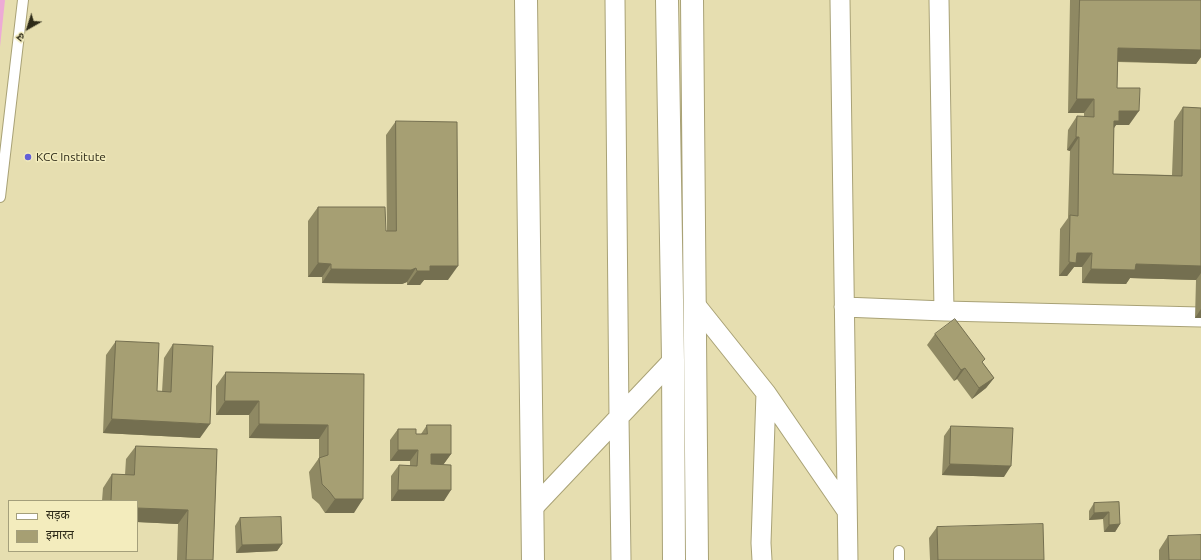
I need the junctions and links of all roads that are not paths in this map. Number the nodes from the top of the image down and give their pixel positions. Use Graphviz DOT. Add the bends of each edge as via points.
graph roads {
  1 [pos="23,0"];
  2 [pos="526,0"];
  3 [pos="615,0"];
  4 [pos="667,0"];
  5 [pos="692,0"];
  6 [pos="840,0"];
  7 [pos="940,0"];
  8 [pos="0,197"];
  9 [pos="695,304"];
  10 [pos="844,307"];
  11 [pos="944,311"];
  12 [pos="1201,317"];
  13 [pos="673,360"];
  14 [pos="766,393"];
  15 [pos="619,417"];
  16 [pos="533,508"];
  17 [pos="847,511"];
  18 [pos="533,560"];
  19 [pos="621,560"];
  20 [pos="674,560"];
  21 [pos="697,560"];
  22 [pos="762,560"];
  23 [pos="848,560"];
  1 -- 8 [label="lane"];
  2 -- 16 [label="street"];
  3 -- 15 [label="street"];
  4 -- 13 [label="street"];
  5 -- 9 [label="street"];
  6 -- 10 [label="street"];
  7 -- 11 [label="street"];
  9 -- 14 [label="street"];
  9 -- 21 [label="street"];
  10 -- 11 [label="street"];
  10 -- 17 [label="street"];
  11 -- 12 [label="street"];
  13 -- 15 [label="street"];
  13 -- 20 [label="street"];
  14 -- 17 [label="street"];
  14 -- 22 [label="street"];
  15 -- 16 [label="street"];
  15 -- 19 [label="street"];
  16 -- 18 [label="street"];
  17 -- 23 [label="street"];
}
